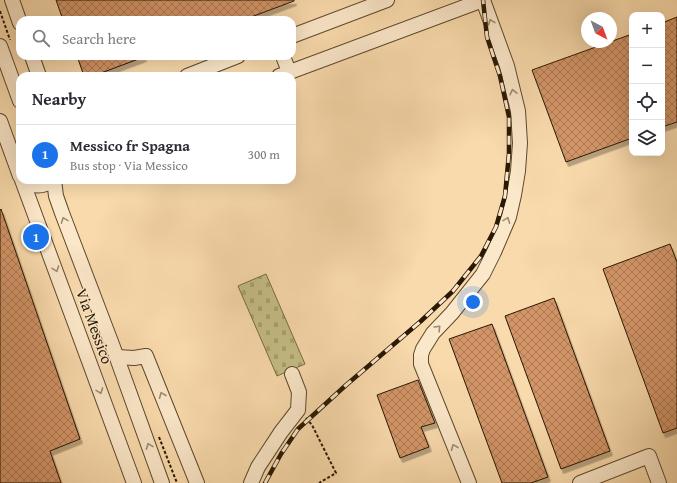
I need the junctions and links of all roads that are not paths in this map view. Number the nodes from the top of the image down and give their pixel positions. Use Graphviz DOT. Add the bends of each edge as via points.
graph roads {
  1 [pos="12,0"];
  2 [pos="387,0"];
  3 [pos="483,0"];
  4 [pos="18,16"];
  5 [pos="296,34"];
  6 [pos="0,46"];
  7 [pos="33,60"];
  8 [pos="228,60"];
  9 [pos="283,60"];
  10 [pos="38,72"];
  11 [pos="197,72"];
  12 [pos="284,72"];
  13 [pos="289,72"];
  14 [pos="16,90"];
  15 [pos="0,121"];
  16 [pos="16,163"];
  17 [pos="24,184"];
  18 [pos="29,184"];
  19 [pos="47,184"];
  20 [pos="54,184"];
  21 [pos="117,358"];
  22 [pos="292,374"];
  23 [pos="134,483"];
  24 [pos="162,483"];
  25 [pos="197,483"];
  26 [pos="252,483"];
  27 [pos="469,483"];
  28 [pos="580,483"];
  29 [pos="659,483"];
  1 -- 4 [label="street"];
  2 -- 5 [label="street"];
  3 -- 13 [label="street"];
  27 -- 3 [label="street, one-way" via="421,364 421,355 433,333 452,314 483,274 509,217 514,195 520,143 518,112 507,66"];
  6 -- 14 [label="street"];
  7 -- 10 [label="street"];
  8 -- 11 [label="street"];
  9 -- 12 [label="street"];
  15 -- 16 [label="street, Via Messico"];
  17 -- 23 [label="street, Via Messico, one-way"];
  18 -- 19 [label="street, Via Messico"];
  21 -- 20 [label="street, Via Messico, one-way" via="62,213"];
  24 -- 21 [label="street, Via Messico, one-way"];
  25 -- 21 [label="street, one-way" via="146,356"];
  22 -- 26 [label="street" via="299,392 298,410 258,467"];
  28 -- 29 [label="street" via="649,456"];
}
